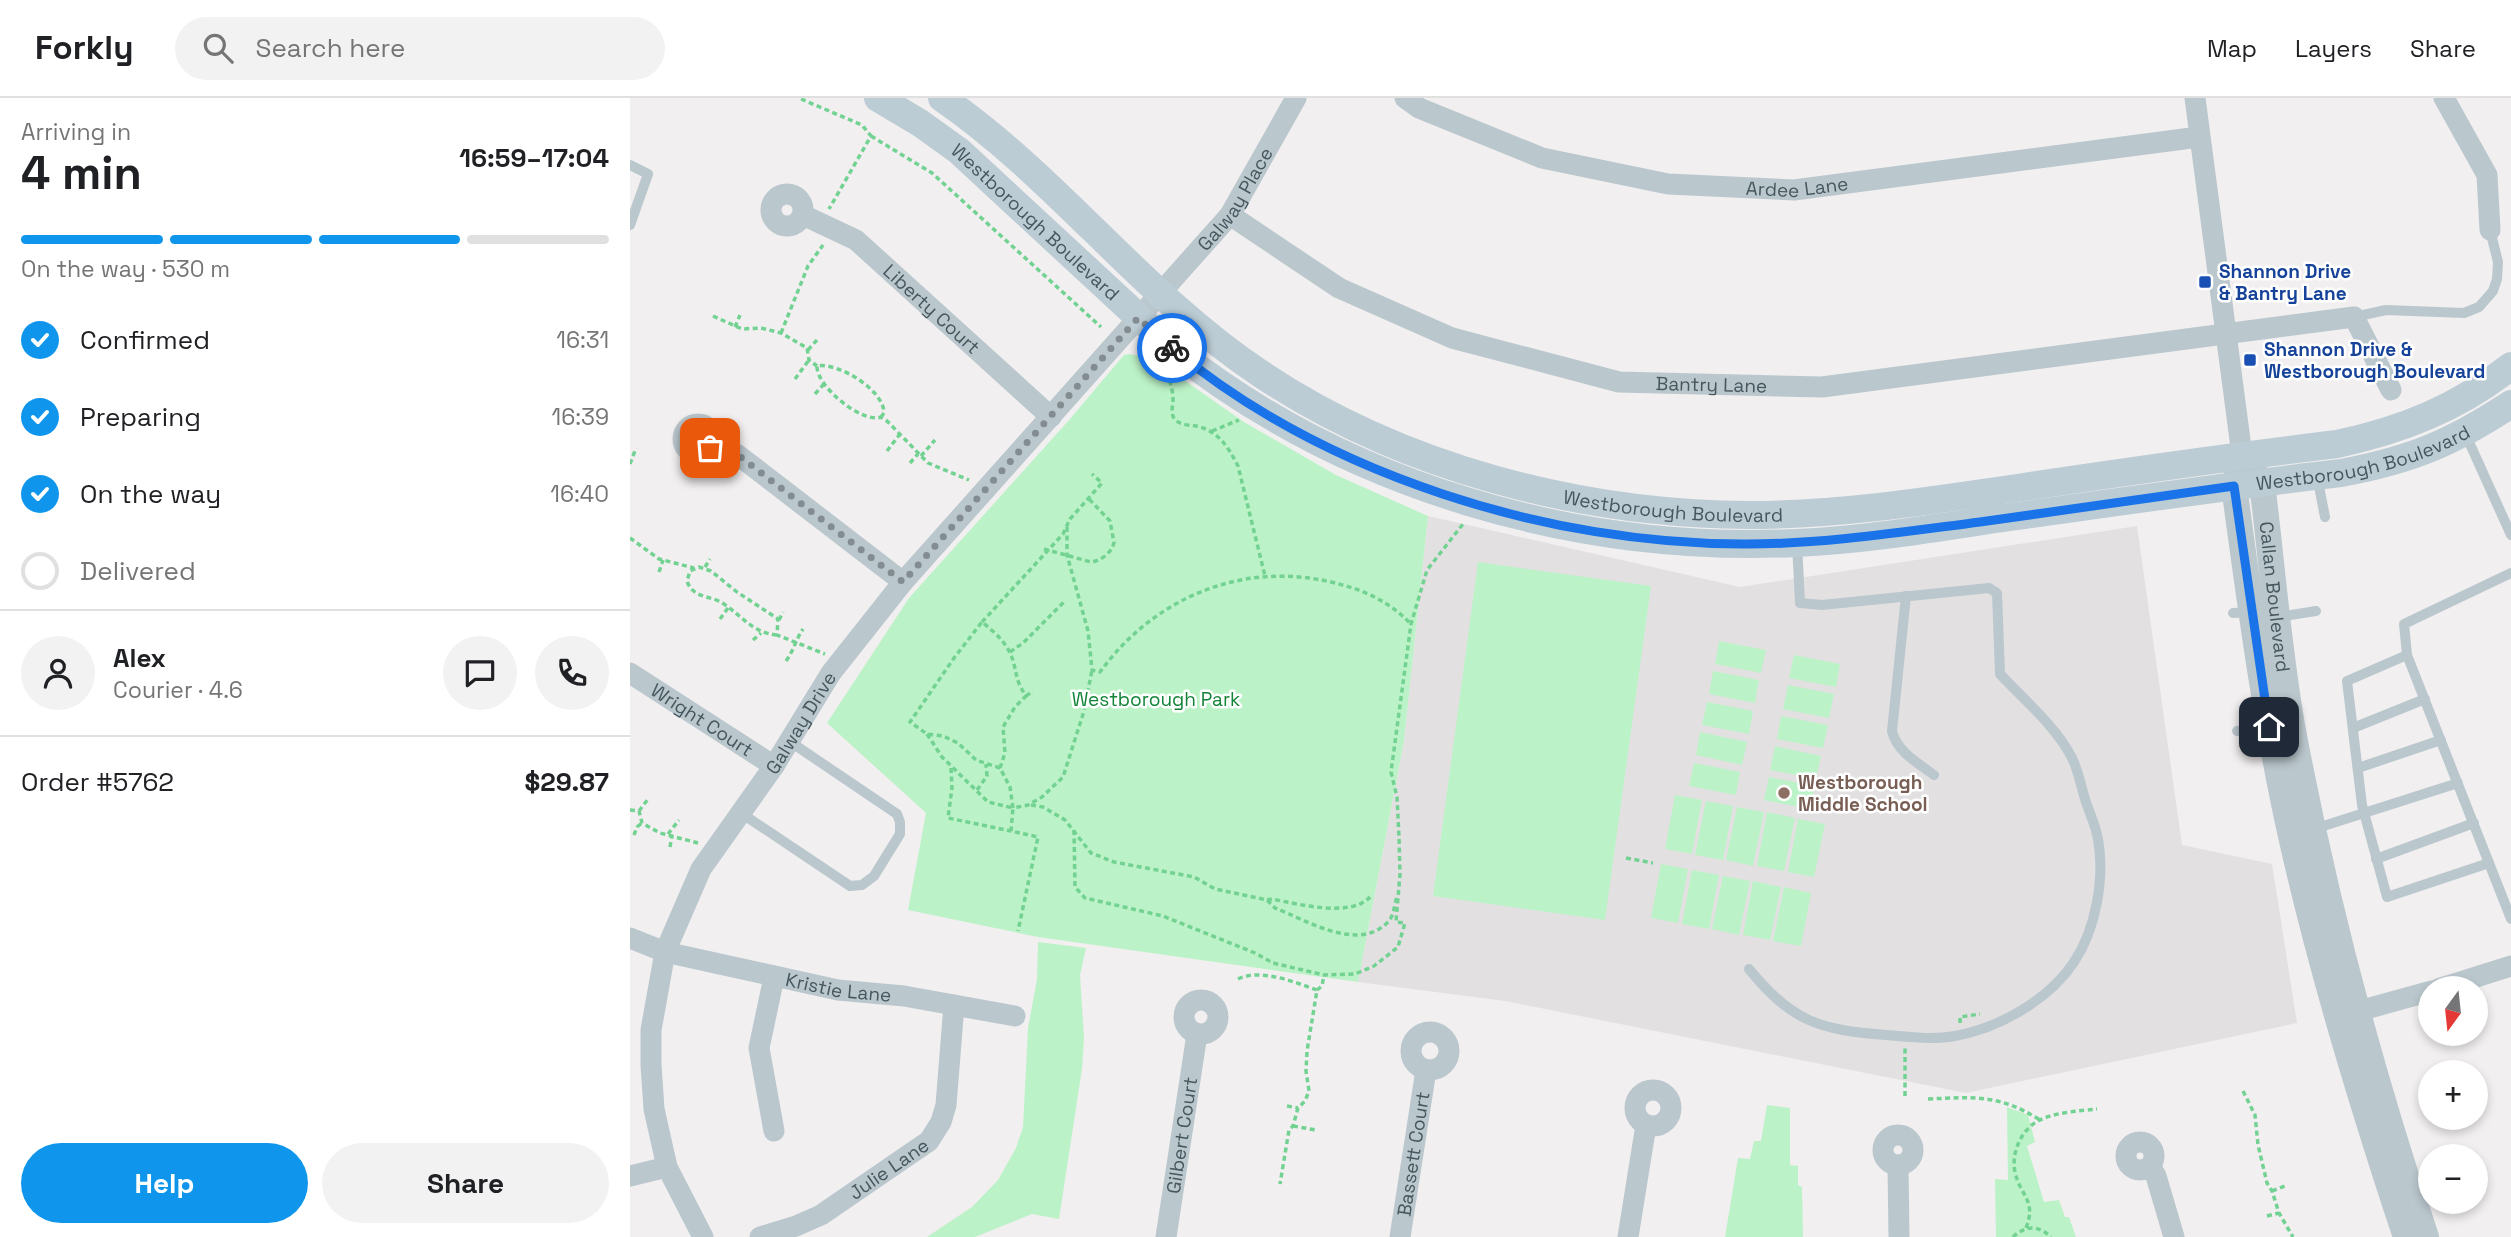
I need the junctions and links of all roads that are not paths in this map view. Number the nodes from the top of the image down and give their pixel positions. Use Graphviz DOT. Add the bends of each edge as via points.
graph roads {
  1 [pos="878,98"];
  2 [pos="942,98"];
  3 [pos="1296,98"];
  4 [pos="1405,98"];
  5 [pos="2195,98"];
  6 [pos="2444,98"];
  7 [pos="2199,137"];
  8 [pos="630,165"];
  9 [pos="803,215"];
  10 [pos="1230,215"];
  11 [pos="630,225"];
  12 [pos="2490,230"];
  13 [pos="1162,293"];
  14 [pos="2354,317"];
  15 [pos="1138,318"];
  16 [pos="2227,334"];
  17 [pos="2511,366"];
  18 [pos="2391,390"];
  19 [pos="2511,404"];
  20 [pos="1051,417"];
  21 [pos="2465,433"];
  22 [pos="713,443"];
  23 [pos="2242,455"];
  24 [pos="2317,476"];
  25 [pos="2262,483"];
  26 [pos="2234,486"];
  27 [pos="2325,517"];
  28 [pos="2511,535"];
  29 [pos="1797,543"];
  30 [pos="2511,573"];
  31 [pos="903,582"];
  32 [pos="1906,596"];
  33 [pos="2316,611"];
  34 [pos="2278,617"];
  35 [pos="2407,655"];
  36 [pos="630,673"];
  37 [pos="2424,699"];
  38 [pos="2269,727"];
  39 [pos="2353,728"];
  40 [pos="2237,732"];
  41 [pos="2441,740"];
  42 [pos="789,741"];
  43 [pos="774,766"];
  44 [pos="2358,768"];
  45 [pos="1934,775"];
  46 [pos="2458,783"];
  47 [pos="741,813"];
  48 [pos="2364,814"];
  49 [pos="2474,823"];
  50 [pos="2302,832"];
  51 [pos="2376,859"];
  52 [pos="2489,863"];
  53 [pos="2508,902"];
  54 [pos="2511,919"];
  55 [pos="630,938"];
  56 [pos="665,952"];
  57 [pos="2511,966"];
  58 [pos="1749,970"];
  59 [pos="2479,976"];
  60 [pos="774,977"];
  61 [pos="2418,995"];
  62 [pos="954,1005"];
  63 [pos="2348,1014"];
  64 [pos="1016,1016"];
  65 [pos="1197,1034"];
  66 [pos="1426,1070"];
  67 [pos="1646,1125"];
  68 [pos="774,1131"];
  69 [pos="1898,1165"];
  70 [pos="667,1167"];
  71 [pos="2150,1167"];
  72 [pos="630,1176"];
  73 [pos="703,1237"];
  74 [pos="760,1237"];
  75 [pos="1166,1237"];
  76 [pos="1400,1237"];
  77 [pos="1628,1237"];
  78 [pos="1899,1237"];
  79 [pos="2174,1237"];
  80 [pos="2406,1237"];
  81 [pos="2426,1237"];
  1 -- 15 [label="main road, Westborough Boulevard" via="959,151"];
  2 -- 13 [label="main road, Westborough Boulevard" via="1018,157"];
  3 -- 10 [label="street, Galway Place"];
  4 -- 7 [label="street, Ardee Lane" via="1542,158 1680,185 1794,190"];
  5 -- 7 [label="street"];
  6 -- 12 [label="street" via="2487,175"];
  7 -- 16 [label="street"];
  8 -- 11 [label="lane" via="648,174"];
  9 -- 20 [label="street, Liberty Court" via="856,240"];
  10 -- 13 [label="street, Galway Place"];
  10 -- 16 [label="street, Bantry Lane" via="1339,288 1452,338 1619,382 1822,387"];
  12 -- 14 [label="lane" via="2497,279 2479,307 2464,313 2386,310"];
  13 -- 15 [label="street, Galway Drive"];
  13 -- 23 [label="main road, Westborough Boulevard" via="1263,376 1340,418 1462,469 1593,501 1694,513 1845,511"];
  14 -- 16 [label="street, Bantry Lane"];
  14 -- 18 [label="street"];
  15 -- 20 [label="street, Galway Drive"];
  15 -- 29 [label="main road, Westborough Boulevard" via="1208,376 1284,424 1367,464 1455,497 1539,520 1638,537"];
  16 -- 23 [label="street"];
  17 -- 23 [label="main road, Westborough Boulevard" via="2459,402 2380,435"];
  19 -- 21 [label="main road, Westborough Boulevard"];
  20 -- 31 [label="street, Galway Drive"];
  21 -- 24 [label="main road, Westborough Boulevard" via="2387,465"];
  21 -- 28 [label="lane"];
  22 -- 31 [label="street" via="738,455"];
  23 -- 25 [label="street, Callan Boulevard"];
  23 -- 26 [label="street, Callan Boulevard"];
  24 -- 25 [label="main road, Westborough Boulevard"];
  24 -- 27 [label="lane"];
  25 -- 26 [label="main road, Westborough Boulevard"];
  25 -- 34 [label="street, Callan Boulevard"];
  26 -- 29 [label="main road, Westborough Boulevard"];
  26 -- 38 [label="street, Callan Boulevard" via="2242,613"];
  29 -- 32 [label="lane" via="1800,603"];
  30 -- 35 [label="lane" via="2404,624"];
  31 -- 42 [label="street, Galway Drive" via="831,673"];
  32 -- 45 [label="lane" via="1893,738"];
  32 -- 58 [label="lane" via="1989,588 1997,593 2000,674 2050,727 2072,759 2098,839 2098,893 2090,928 2074,962 2047,992 2009,1017 1953,1037 1824,1027 1787,1010"];
  33 -- 34 [label="lane"];
  34 -- 50 [label="street, Callan Boulevard"];
  35 -- 37 [label="lane"];
  35 -- 39 [label="lane" via="2347,681"];
  36 -- 43 [label="street, Wright Court"];
  37 -- 39 [label="lane"];
  37 -- 41 [label="lane"];
  38 -- 40 [label="lane"];
  38 -- 50 [label="street, Callan Boulevard"];
  39 -- 44 [label="lane"];
  41 -- 44 [label="lane"];
  41 -- 46 [label="lane"];
  42 -- 43 [label="street, Galway Drive"];
  42 -- 47 [label="lane" via="897,814 900,835 874,876 862,885 850,886"];
  43 -- 47 [label="street, Galway Drive"];
  44 -- 48 [label="lane"];
  46 -- 48 [label="lane"];
  46 -- 49 [label="lane"];
  47 -- 56 [label="street, Galway Drive" via="701,869"];
  48 -- 50 [label="lane"];
  48 -- 51 [label="lane"];
  49 -- 51 [label="lane"];
  49 -- 52 [label="lane"];
  50 -- 63 [label="street, Callan Boulevard"];
  51 -- 52 [label="lane" via="2387,897"];
  52 -- 53 [label="lane"];
  53 -- 54 [label="lane"];
  55 -- 56 [label="street, Kristie Lane"];
  56 -- 60 [label="street, Kristie Lane"];
  56 -- 70 [label="street, Galway Drive" via="651,1030 651,1065 654,1109"];
  57 -- 59 [label="street"];
  60 -- 62 [label="street, Kristie Lane"];
  60 -- 68 [label="street" via="759,1048"];
  61 -- 63 [label="street"];
  62 -- 64 [label="street, Kristie Lane"];
  62 -- 74 [label="street, Julie Lane" via="946,1105 929,1141 821,1215"];
  63 -- 80 [label="street, Callan Boulevard" via="2383,1167"];
  63 -- 81 [label="street, Callan Boulevard"];
  65 -- 75 [label="street, Gilbert Court"];
  66 -- 76 [label="street, Bassett Court"];
  67 -- 77 [label="street"];
  69 -- 78 [label="street"];
  70 -- 72 [label="street"];
  70 -- 73 [label="street, Galway Drive"];
  71 -- 79 [label="street"];
}
